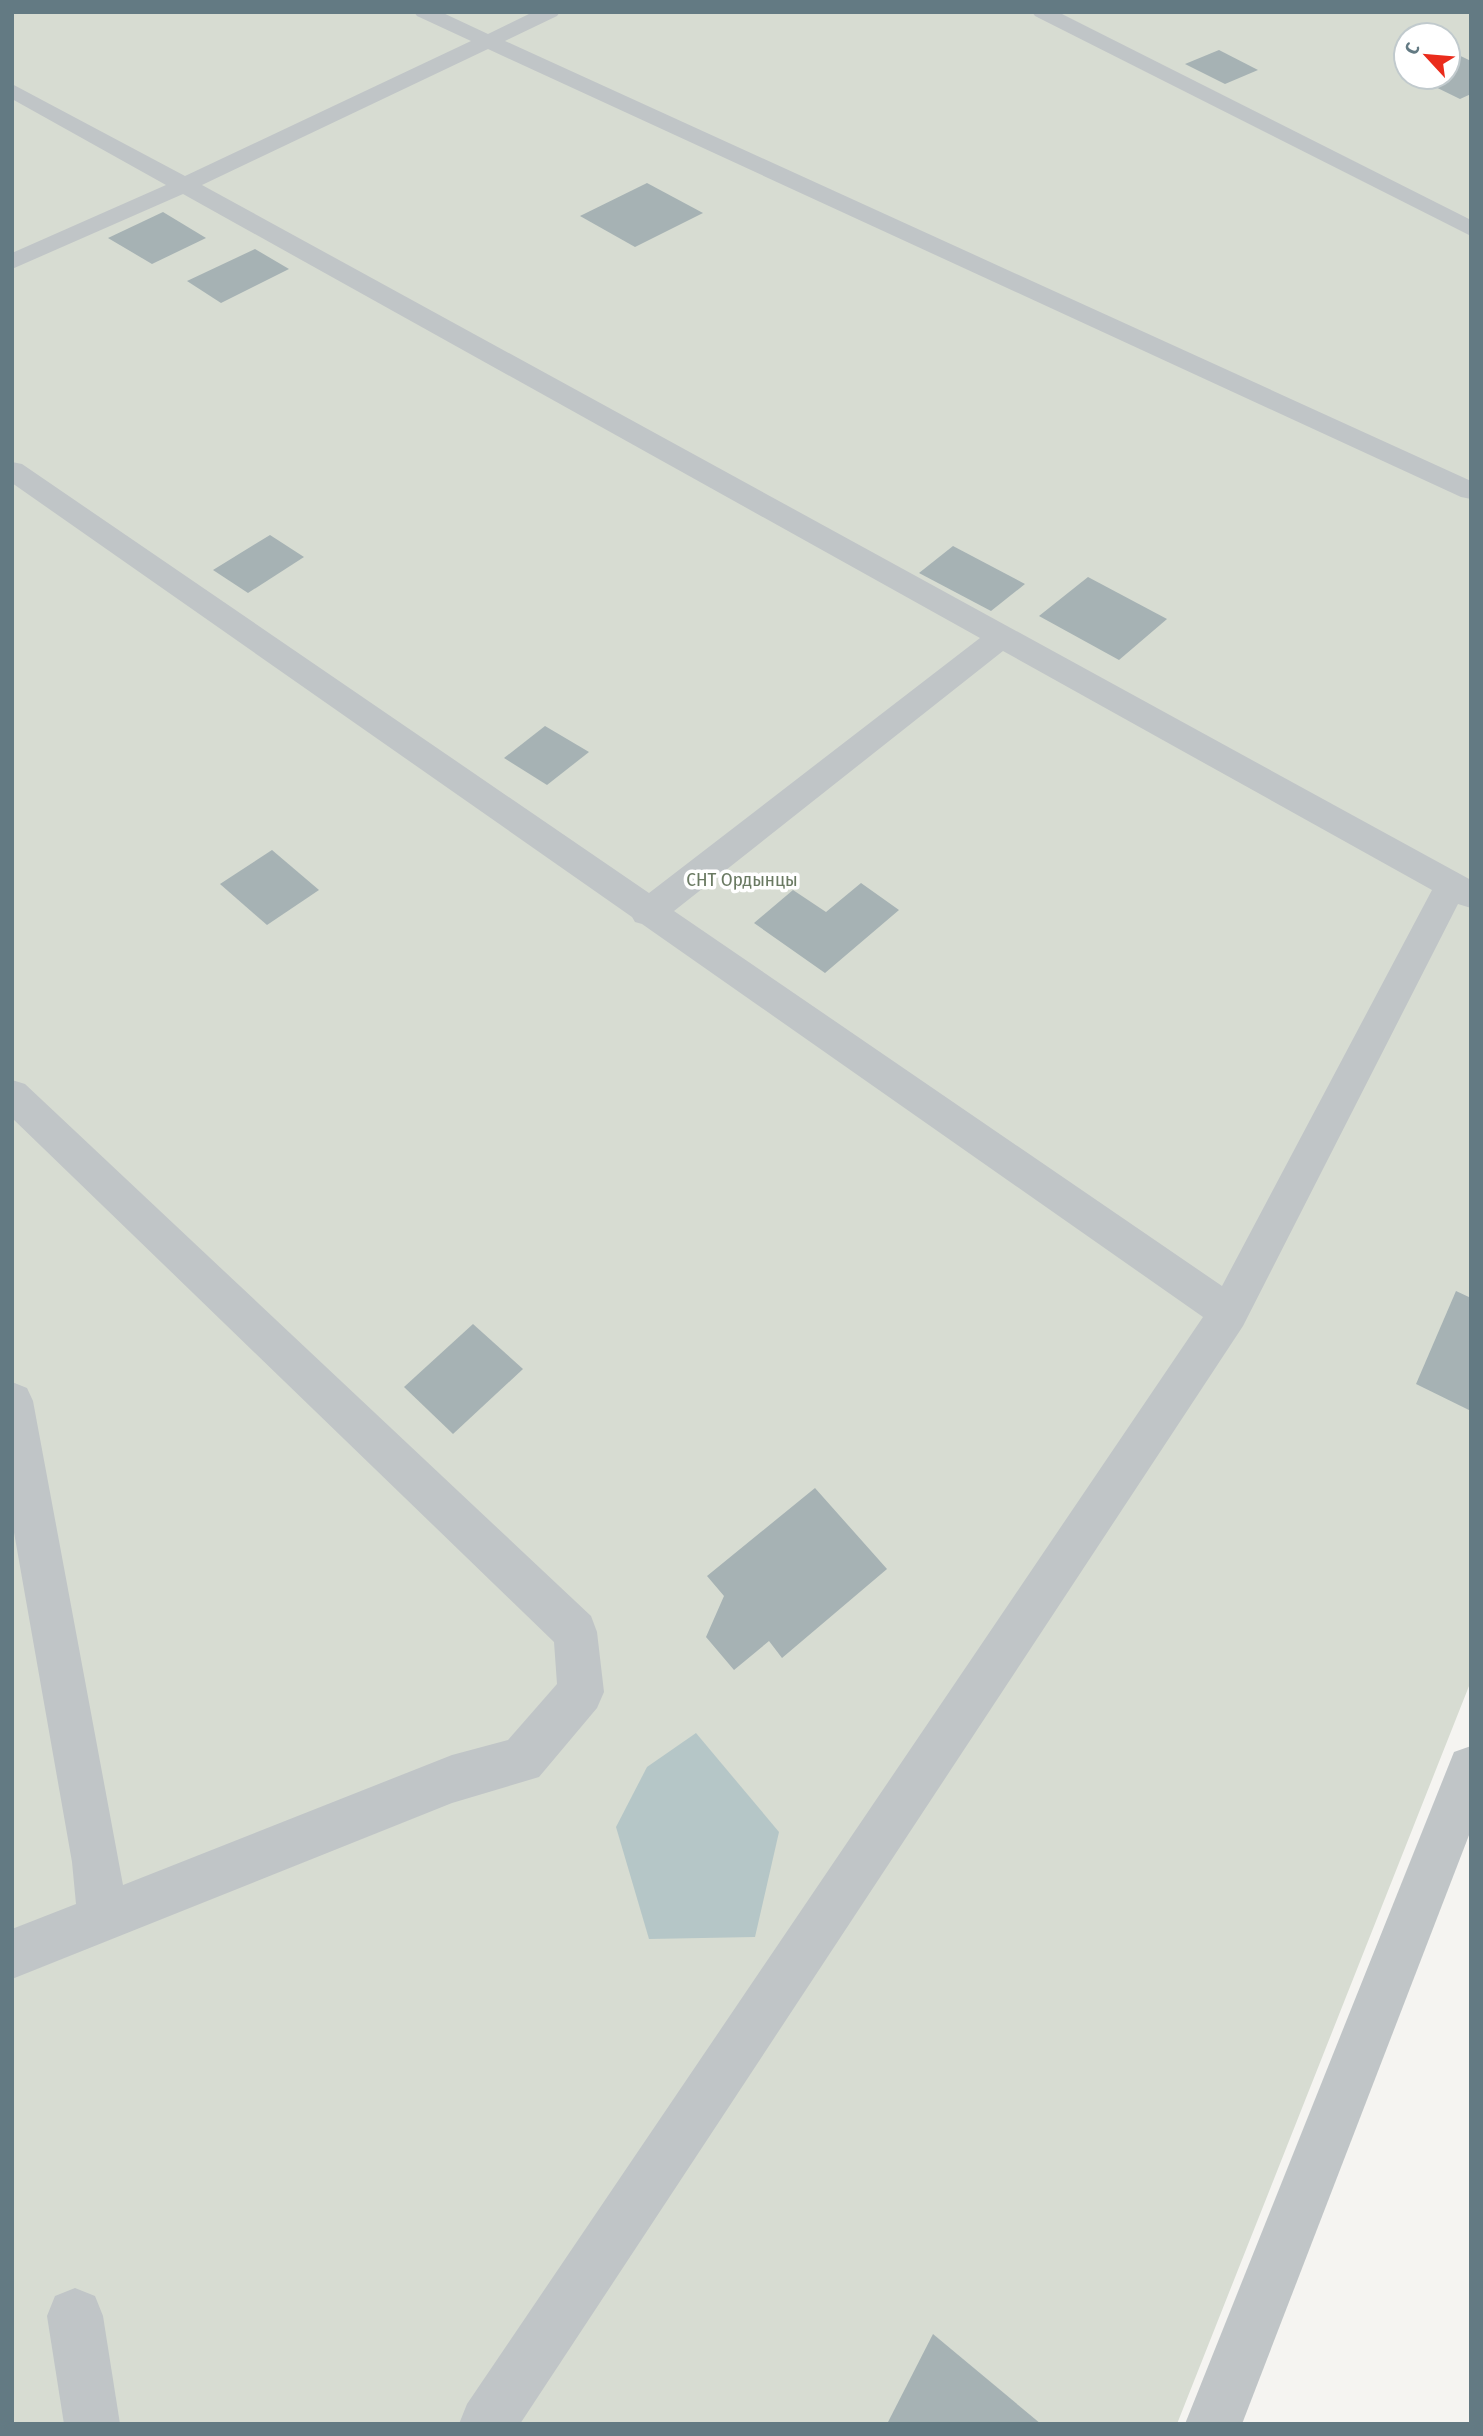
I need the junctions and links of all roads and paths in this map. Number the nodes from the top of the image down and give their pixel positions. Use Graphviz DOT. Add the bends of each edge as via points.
graph roads {
  1 [pos="424,12"];
  2 [pos="550,12"];
  3 [pos="1042,12"];
  4 [pos="488,41"];
  5 [pos="12,90"];
  6 [pos="184,185"];
  7 [pos="1471,229"];
  8 [pos="12,262"];
  9 [pos="12,470"];
  10 [pos="1471,491"];
  11 [pos="1002,636"];
  12 [pos="1461,890"];
  13 [pos="648,913"];
  14 [pos="12,1095"];
  15 [pos="1229,1313"];
  16 [pos="12,1401"];
  17 [pos="1471,1769"];
  18 [pos="102,1920"];
  19 [pos="12,1954"];
  20 [pos="75,2316"];
  21 [pos="92,2424"];
  22 [pos="487,2424"];
  23 [pos="1213,2424"];
  1 -- 4 [label="street"];
  2 -- 4 [label="street"];
  3 -- 7 [label="street"];
  4 -- 6 [label="street"];
  4 -- 10 [label="street"];
  5 -- 6 [label="street"];
  6 -- 8 [label="street"];
  6 -- 11 [label="street"];
  9 -- 13 [label="street"];
  11 -- 12 [label="street"];
  11 -- 13 [label="street"];
  12 -- 15 [label="street"];
  13 -- 15 [label="street"];
  14 -- 18 [label="street" via="575,1632 581,1692 522,1760 452,1779"];
  15 -- 22 [label="street"];
  16 -- 18 [label="street" via="96,1862"];
  17 -- 23 [label="street"];
  18 -- 19 [label="street"];
  20 -- 21 [label="street"];
}
